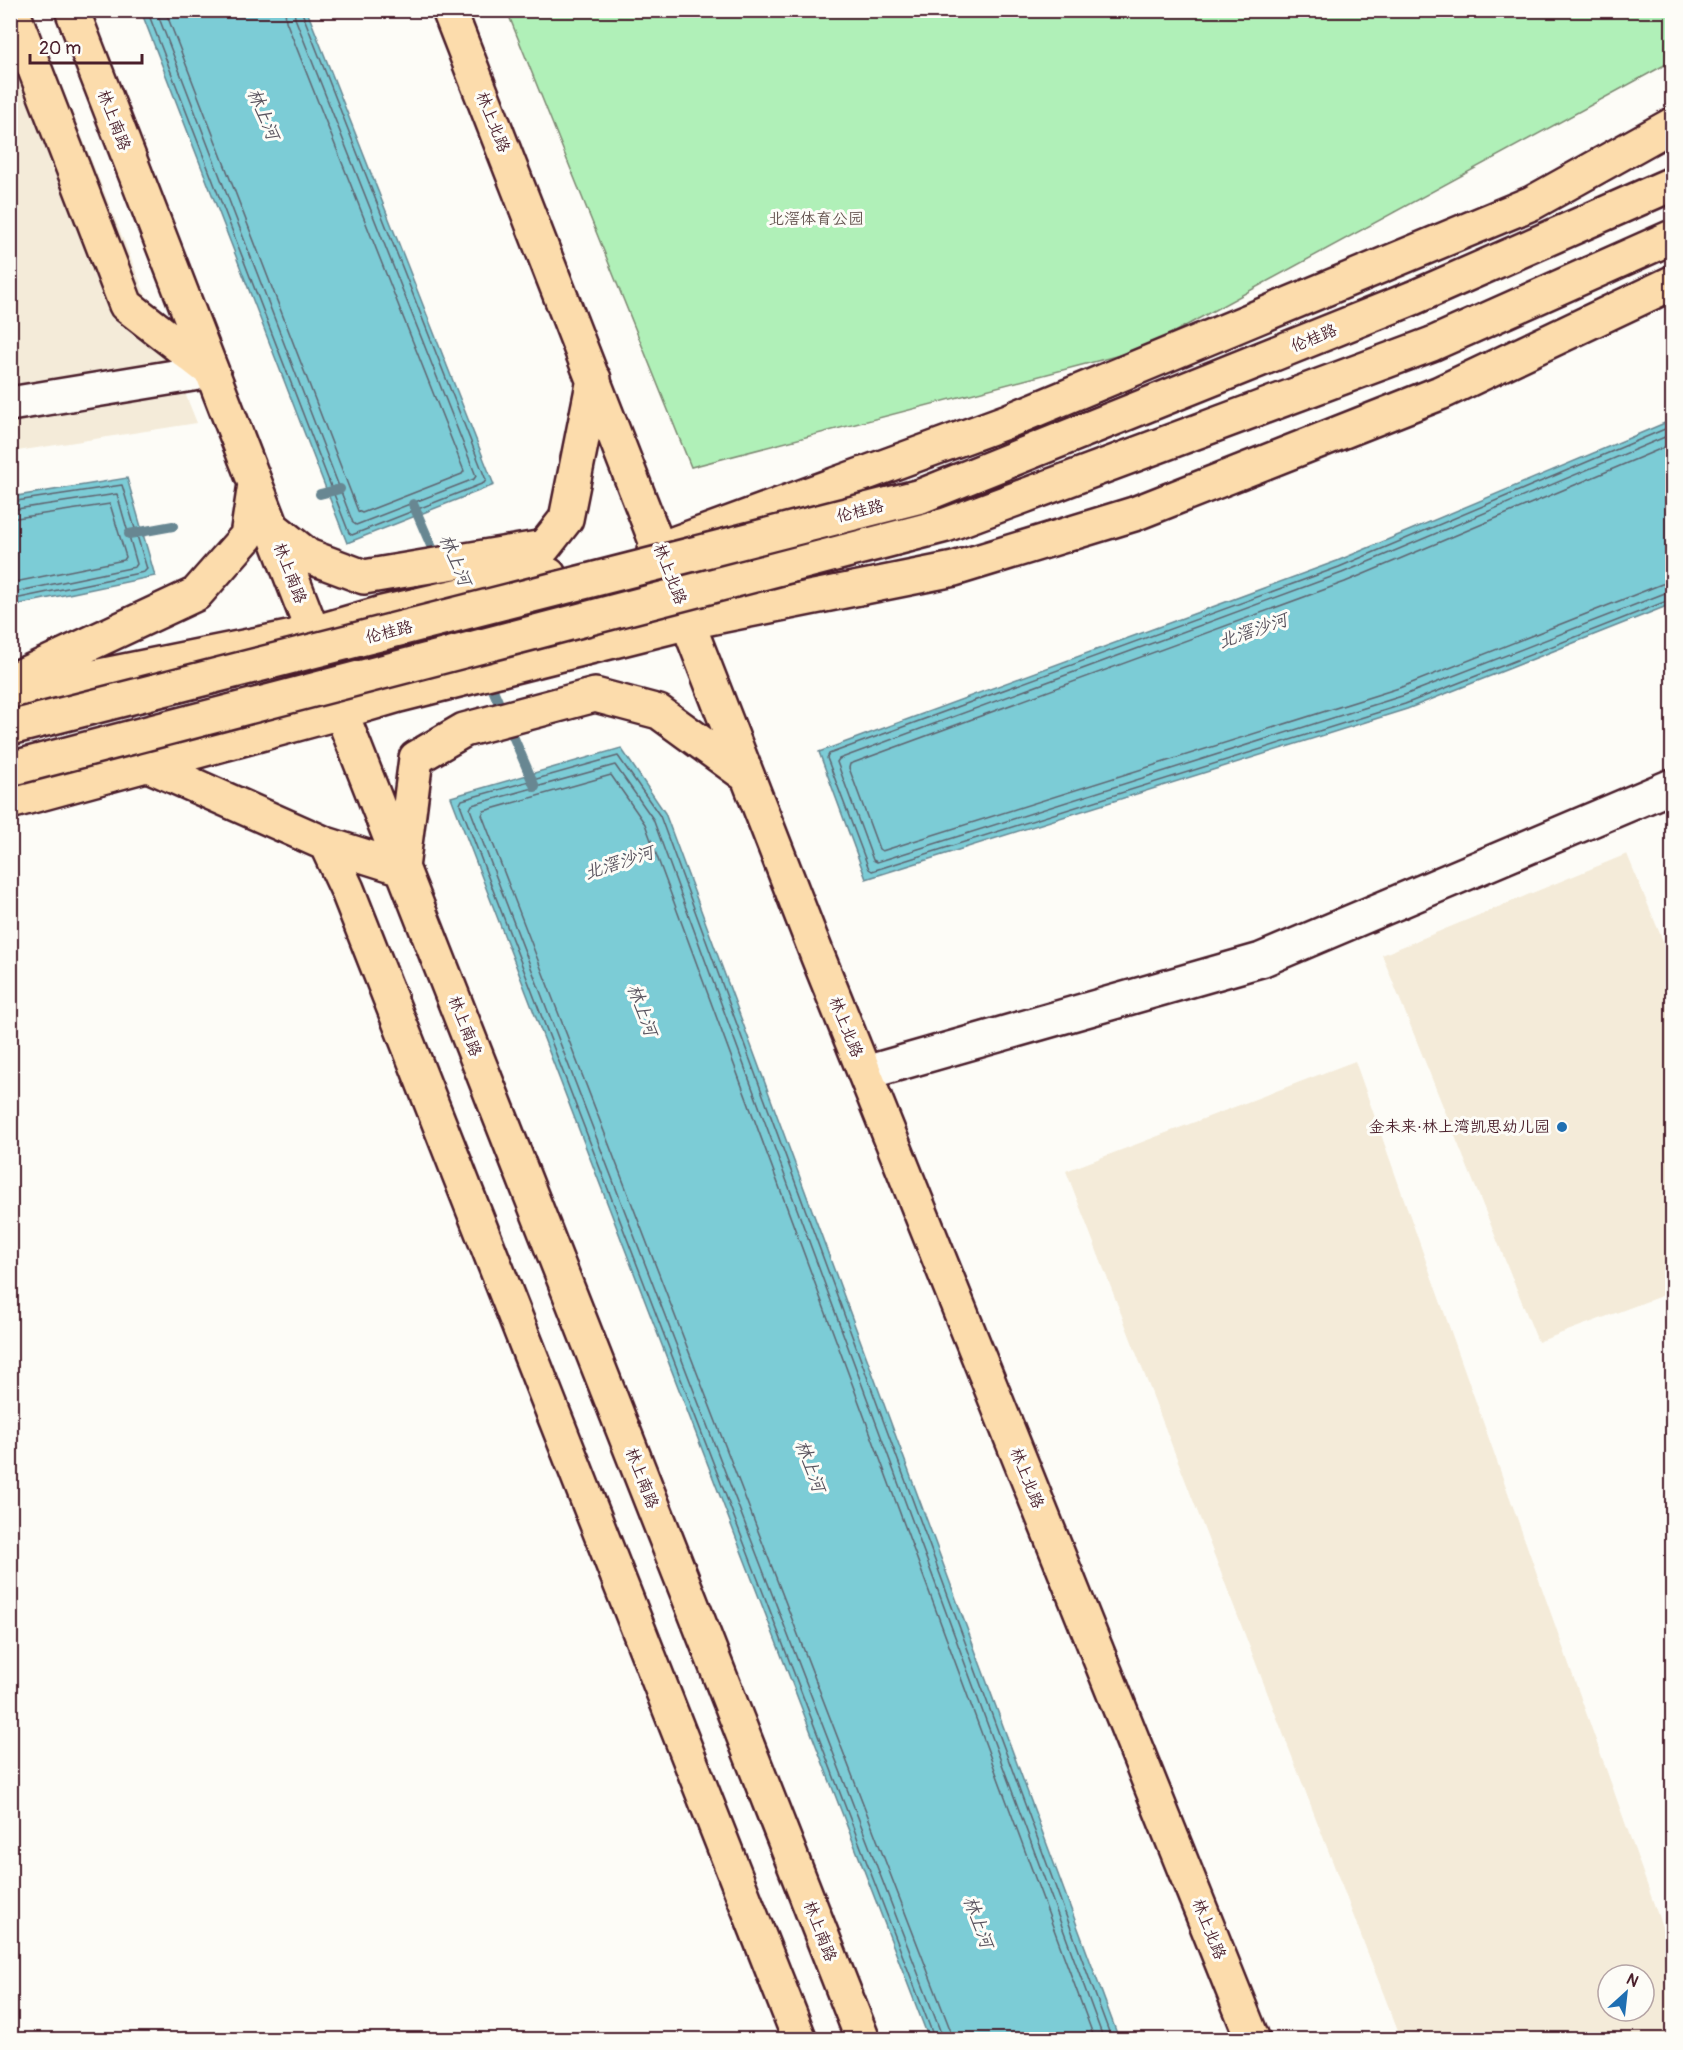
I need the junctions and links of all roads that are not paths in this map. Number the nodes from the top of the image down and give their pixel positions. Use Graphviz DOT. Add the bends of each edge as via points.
graph roads {
  1 [pos="12,10"];
  2 [pos="72,10"];
  3 [pos="449,10"];
  4 [pos="1672,124"];
  5 [pos="1672,184"];
  6 [pos="1672,237"];
  7 [pos="1672,283"];
  8 [pos="211,371"];
  9 [pos="594,380"];
  10 [pos="10,404"];
  11 [pos="256,483"];
  12 [pos="272,528"];
  13 [pos="660,550"];
  14 [pos="689,622"];
  15 [pos="313,633"];
  16 [pos="10,681"];
  17 [pos="10,694"];
  18 [pos="341,712"];
  19 [pos="10,728"];
  20 [pos="148,765"];
  21 [pos="10,769"];
  22 [pos="747,776"];
  23 [pos="1672,786"];
  24 [pos="10,802"];
  25 [pos="326,844"];
  26 [pos="402,868"];
  27 [pos="865,1073"];
  28 [pos="800,2040"];
  29 [pos="863,2040"];
  30 [pos="1253,2040"];
  1 -- 8 [label="main road" via="126,306"];
  2 -- 8 [label="main road, 林上南路"];
  3 -- 9 [label="main road, 林上北路"];
  4 -- 13 [label="main road" via="1532,203 1008,421"];
  5 -- 19 [label="main road, 伦桂路, bridge" via="1413,298 921,496"];
  6 -- 21 [label="main road, bridge" via="1432,344 946,525"];
  7 -- 14 [label="main road" via="1440,393 1134,514 954,569"];
  8 -- 10 [label="street"];
  8 -- 11 [label="main road, 林上南路"];
  9 -- 12 [label="main road" via="566,519 544,547 364,577 308,556"];
  9 -- 13 [label="main road, 林上北路"];
  11 -- 12 [label="main road, 林上南路"];
  11 -- 16 [label="main road" via="247,536 196,594"];
  12 -- 15 [label="main road, 林上南路"];
  13 -- 14 [label="main road, 林上北路"];
  13 -- 15 [label="main road" via="382,613"];
  14 -- 18 [label="main road"];
  14 -- 22 [label="main road, 林上北路"];
  15 -- 17 [label="main road"];
  15 -- 18 [label="main road, 林上南路"];
  18 -- 20 [label="main road"];
  18 -- 26 [label="main road, 林上南路"];
  20 -- 24 [label="main road"];
  20 -- 25 [label="main road"];
  22 -- 26 [label="main road" via="659,712 595,694 464,730 416,758"];
  22 -- 27 [label="main road, 林上北路"];
  23 -- 27 [label="street" via="1261,960"];
  25 -- 26 [label="main road"];
  25 -- 28 [label="main road" via="348,889"];
  26 -- 29 [label="main road, 林上南路"];
  27 -- 30 [label="main road, 林上北路"];
}
